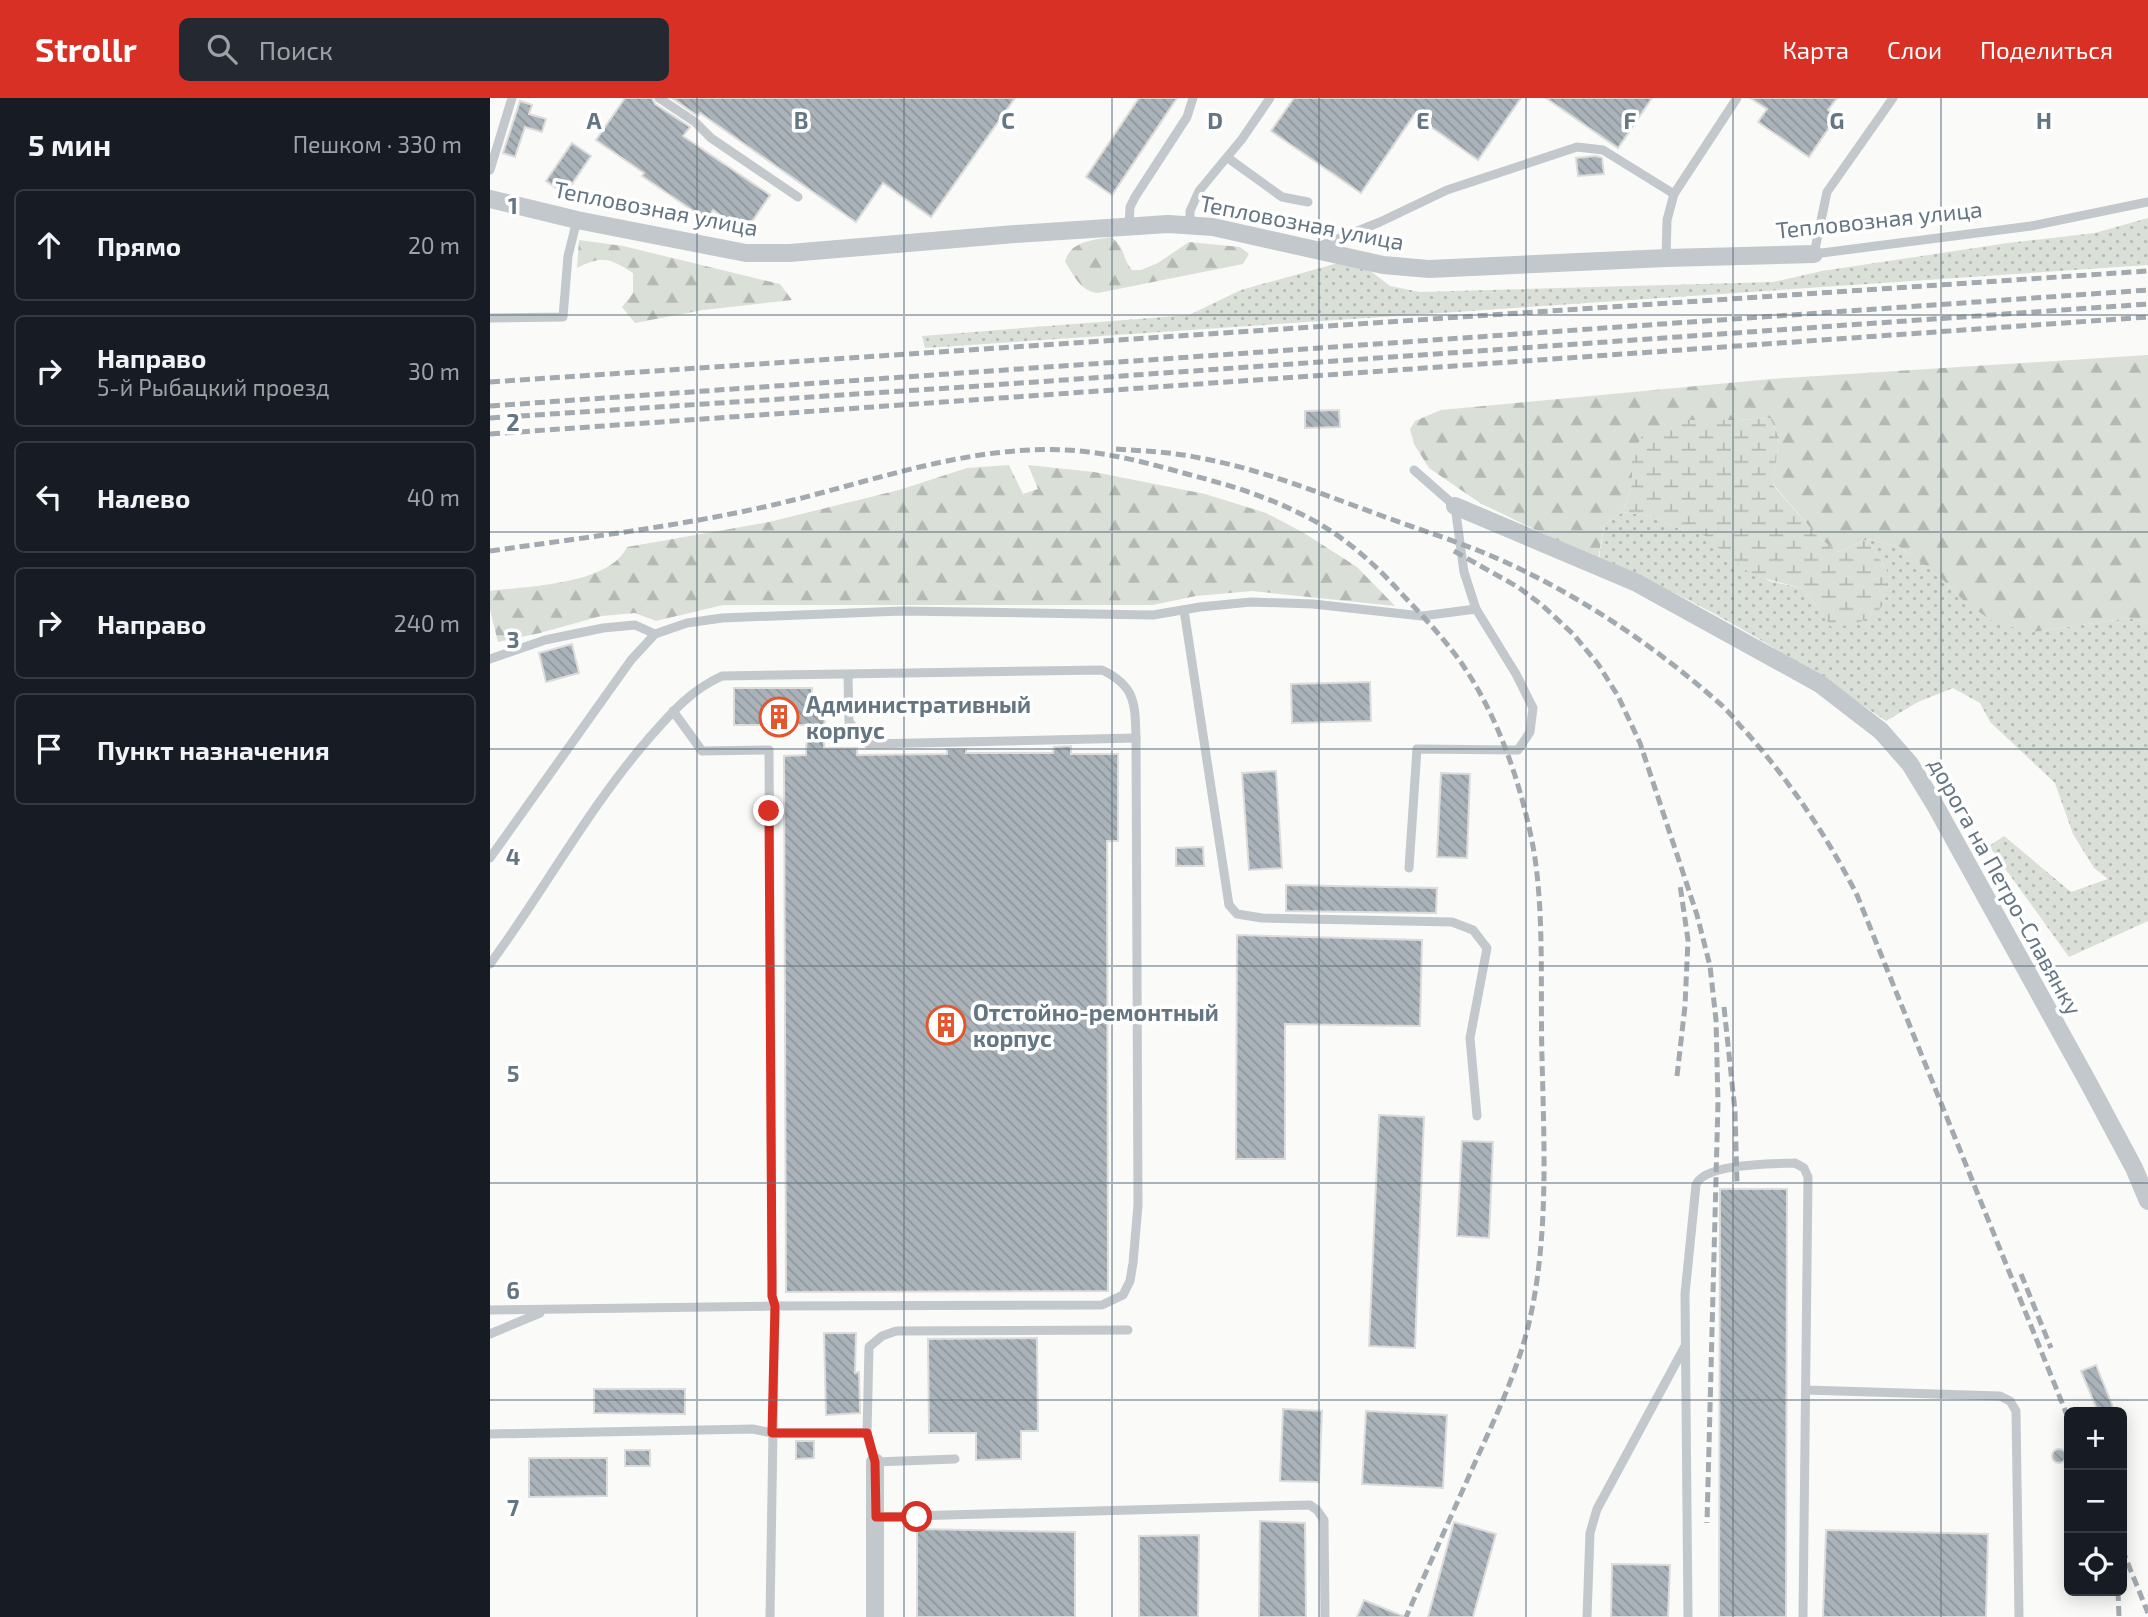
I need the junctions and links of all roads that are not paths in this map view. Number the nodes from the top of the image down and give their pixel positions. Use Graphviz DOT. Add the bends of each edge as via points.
graph roads {
  1 [pos="512,98"];
  2 [pos="659,98"];
  3 [pos="1193,98"];
  4 [pos="1270,98"];
  5 [pos="1737,98"];
  6 [pos="1893,98"];
  7 [pos="1228,158"];
  8 [pos="490,170"];
  9 [pos="1674,194"];
  10 [pos="798,197"];
  11 [pos="490,199"];
  12 [pos="1308,202"];
  13 [pos="2148,202"];
  14 [pos="577,220"];
  15 [pos="1190,224"];
  16 [pos="1129,226"];
  17 [pos="1310,249"];
  18 [pos="1814,254"];
  19 [pos="1666,258"];
  20 [pos="490,318"];
  21 [pos="1414,470"];
  22 [pos="1455,506"];
  23 [pos="1476,609"];
  24 [pos="1184,610"];
  25 [pos="655,634"];
  26 [pos="490,659"];
  27 [pos="848,675"];
  28 [pos="673,711"];
  29 [pos="1136,738"];
  30 [pos="490,858"];
  31 [pos="1409,868"];
  32 [pos="490,964"];
  33 [pos="1477,1116"];
  34 [pos="2148,1201"];
  35 [pos="775,1306"];
  36 [pos="550,1309"];
  37 [pos="490,1310"];
  38 [pos="1128,1331"];
  39 [pos="490,1334"];
  40 [pos="1686,1344"];
  41 [pos="1806,1390"];
  42 [pos="772,1433"];
  43 [pos="867,1433"];
  44 [pos="490,1434"];
  45 [pos="955,1459"];
  46 [pos="875,1462"];
  47 [pos="876,1517"];
  48 [pos="769,1617"];
  49 [pos="875,1617"];
  50 [pos="1325,1617"];
  51 [pos="1587,1617"];
  52 [pos="1688,1617"];
  53 [pos="1803,1617"];
  54 [pos="2019,1617"];
  1 -- 8 [label="lane"];
  2 -- 10 [label="lane"];
  3 -- 16 [label="lane" via="1187,117 1130,207"];
  4 -- 7 [label="lane"];
  5 -- 9 [label="lane"];
  6 -- 18 [label="lane" via="1827,192"];
  7 -- 12 [label="lane" via="1282,197"];
  7 -- 15 [label="lane" via="1193,201"];
  9 -- 17 [label="lane" via="1603,150 1577,147 1447,190"];
  9 -- 19 [label="lane"];
  11 -- 14 [label="street, Тепловозная улица"];
  13 -- 18 [label="lane, Тепловозная улица" via="2031,226"];
  14 -- 16 [label="street, Тепловозная улица" via="746,253"];
  14 -- 20 [label="lane" via="568,256 563,317"];
  15 -- 16 [label="street, Тепловозная улица"];
  15 -- 17 [label="street, Тепловозная улица"];
  17 -- 19 [label="street, Тепловозная улица" via="1383,265 1429,269"];
  18 -- 19 [label="street, Тепловозная улица"];
  21 -- 22 [label="lane"];
  22 -- 23 [label="lane" via="1464,572"];
  22 -- 34 [label="street, дорога на Петро-Славянку" via="1637,583 1820,684 1881,731 1910,764 1935,806 2088,1082"];
  23 -- 24 [label="lane" via="1422,616 1251,602"];
  23 -- 31 [label="lane" via="1533,708 1530,732 1518,750 1417,749"];
  24 -- 25 [label="lane" via="1153,615 902,611 722,618"];
  24 -- 33 [label="lane" via="1229,905 1237,914 1262,918 1452,922 1473,930 1487,948 1470,1038"];
  25 -- 26 [label="lane" via="635,625 603,628 545,640"];
  25 -- 30 [label="lane" via="631,660"];
  27 -- 28 [label="lane" via="722,676 704,684"];
  27 -- 29 [label="lane" via="1102,670 1128,689 1135,706"];
  27 -- 29 [label="lane" via="849,722 867,744"];
  28 -- 32 [label="lane" via="626,765"];
  28 -- 35 [label="lane" via="702,751 769,750"];
  29 -- 35 [label="lane" via="1138,1205 1130,1281 1123,1295 1102,1305"];
  35 -- 36 [label="lane"];
  35 -- 42 [label="lane"];
  36 -- 37 [label="lane"];
  36 -- 39 [label="lane"];
  38 -- 43 [label="lane" via="930,1330 882,1336 869,1347"];
  40 -- 41 [label="lane" via="1685,1294 1698,1179 1716,1170 1794,1163 1804,1168 1808,1177"];
  40 -- 51 [label="lane" via="1597,1509 1590,1532"];
  40 -- 52 [label="lane"];
  41 -- 53 [label="lane"];
  41 -- 54 [label="lane" via="2000,1396 2010,1401 2016,1410"];
  42 -- 43 [label="lane"];
  42 -- 44 [label="lane" via="753,1429"];
  42 -- 48 [label="lane"];
  43 -- 46 [label="lane"];
  45 -- 46 [label="lane"];
  46 -- 47 [label="street"];
  47 -- 49 [label="street"];
  47 -- 50 [label="lane" via="1310,1505 1324,1520"];
}
